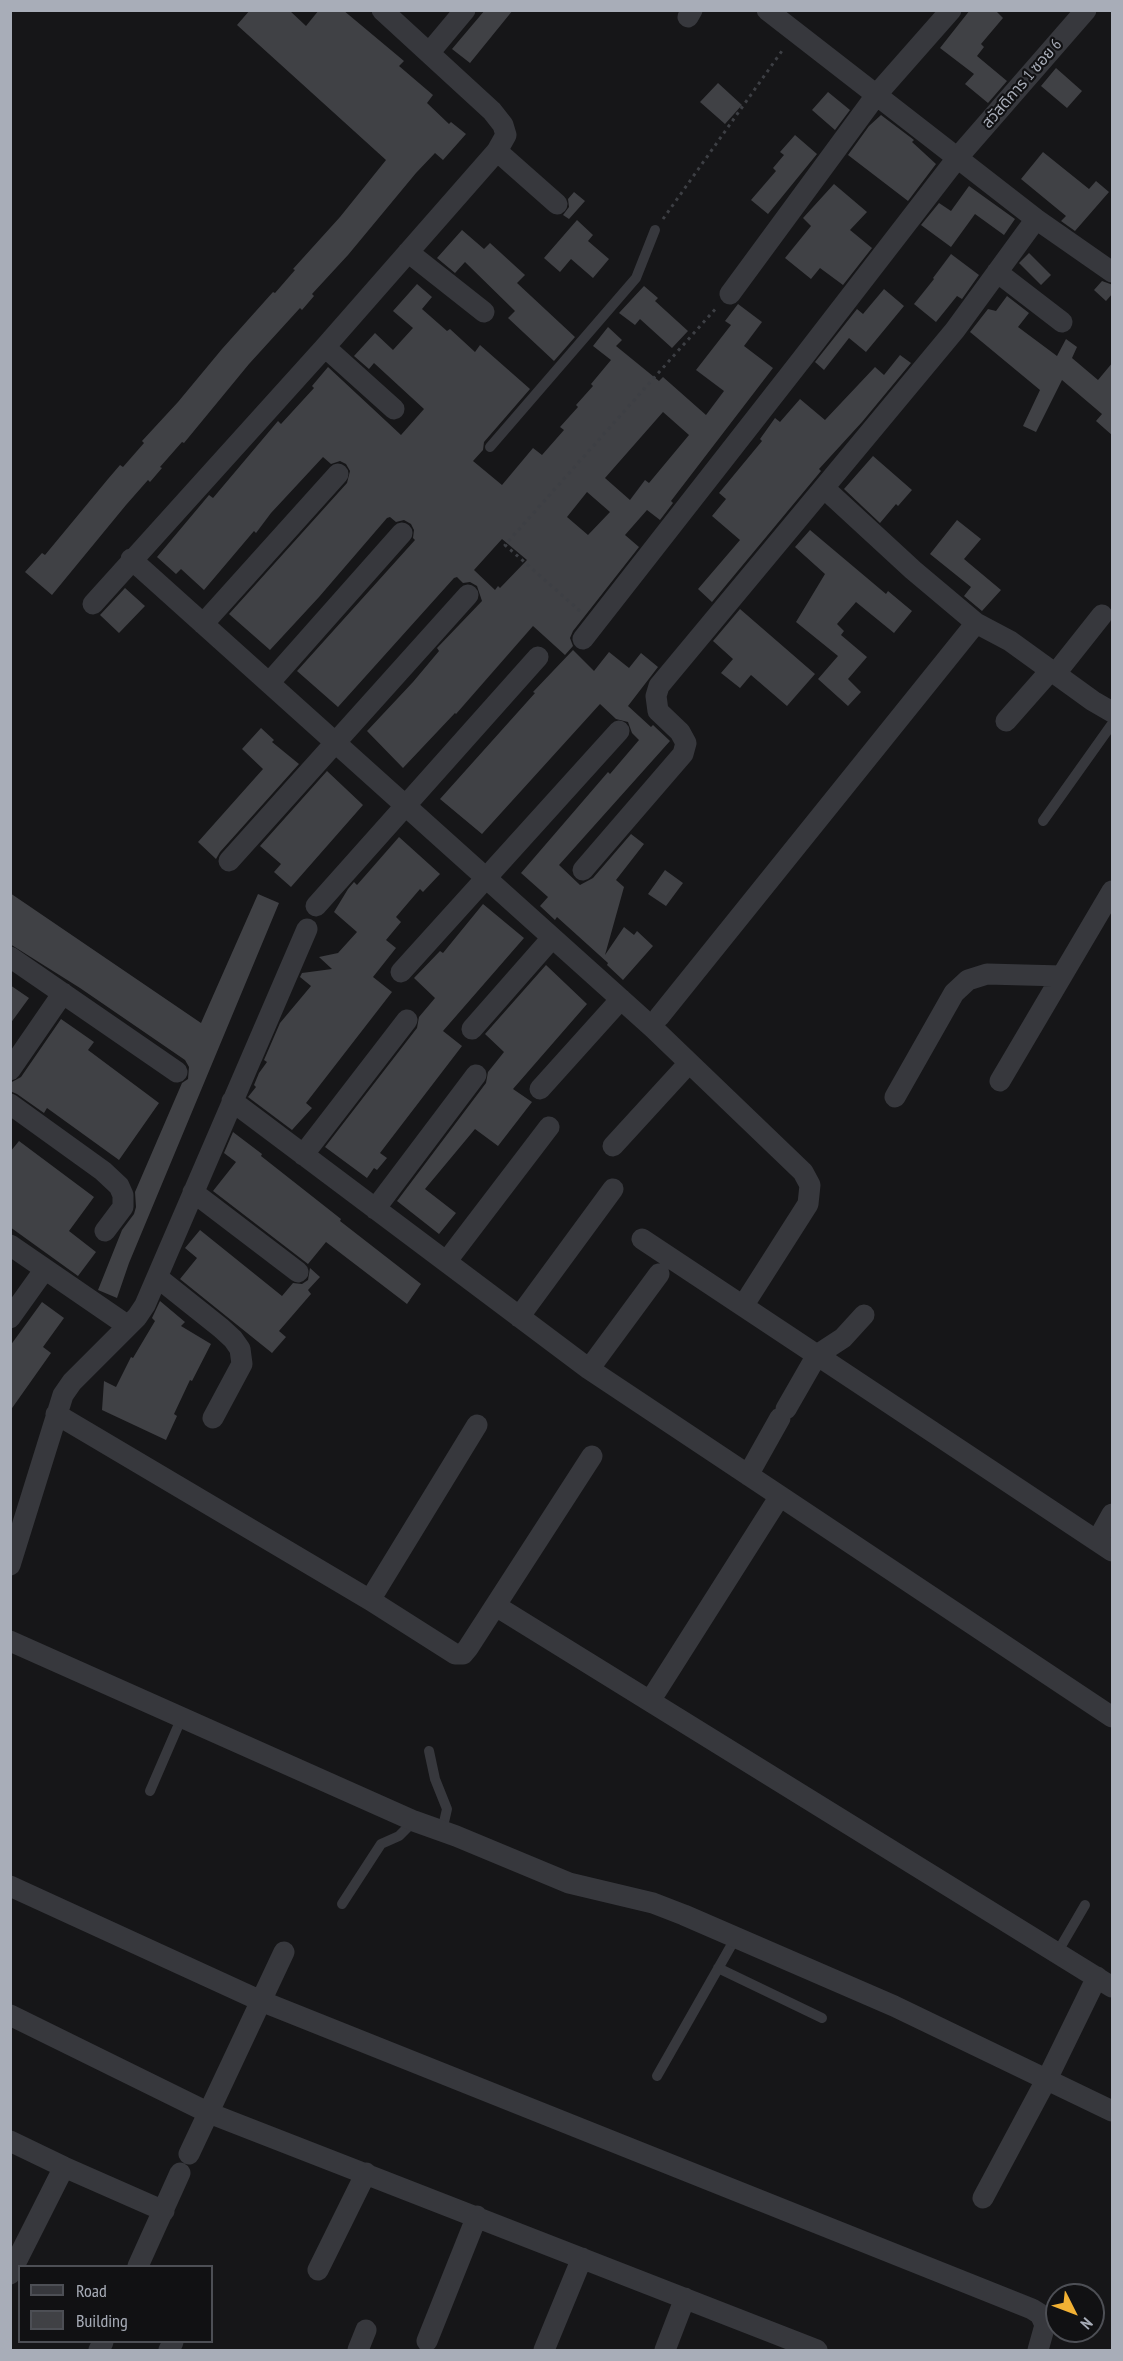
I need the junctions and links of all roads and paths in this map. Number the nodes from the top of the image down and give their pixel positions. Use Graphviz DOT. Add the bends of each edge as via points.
graph roads {
  1 [pos="382,10"];
  2 [pos="465,10"];
  3 [pos="767,10"];
  4 [pos="951,10"];
  5 [pos="1086,10"];
  6 [pos="795,33"];
  7 [pos="429,53"];
  8 [pos="877,94"];
  9 [pos="497,150"];
  10 [pos="958,157"];
  11 [pos="557,204"];
  12 [pos="1036,219"];
  13 [pos="655,230"];
  14 [pos="408,252"];
  15 [pos="997,272"];
  16 [pos="1113,272"];
  17 [pos="730,294"];
  18 [pos="484,312"];
  19 [pos="1062,322"];
  20 [pos="325,347"];
  21 [pos="394,409"];
  22 [pos="490,447"];
  23 [pos="338,474"];
  24 [pos="824,488"];
  25 [pos="402,533"];
  26 [pos="131,559"];
  27 [pos="468,595"];
  28 [pos="93,604"];
  29 [pos="1102,615"];
  30 [pos="976,623"];
  31 [pos="203,624"];
  32 [pos="589,632"];
  33 [pos="538,657"];
  34 [pos="1053,672"];
  35 [pos="269,683"];
  36 [pos="1113,712"];
  37 [pos="1006,721"];
  38 [pos="1113,724"];
  39 [pos="619,731"];
  40 [pos="334,742"];
  41 [pos="405,806"];
  42 [pos="1043,821"];
  43 [pos="229,861"];
  44 [pos="583,870"];
  45 [pos="486,878"];
  46 [pos="1113,891"];
  47 [pos="316,906"];
  48 [pos="307,929"];
  49 [pos="552,938"];
  50 [pos="10,957"];
  51 [pos="401,972"];
  52 [pos="1062,976"];
  53 [pos="63,993"];
  54 [pos="621,999"];
  55 [pos="658,1017"];
  56 [pos="407,1020"];
  57 [pos="472,1029"];
  58 [pos="689,1063"];
  59 [pos="10,1070"];
  60 [pos="177,1072"];
  61 [pos="476,1075"];
  62 [pos="1000,1081"];
  63 [pos="540,1089"];
  64 [pos="895,1097"];
  65 [pos="232,1101"];
  66 [pos="10,1104"];
  67 [pos="549,1127"];
  68 [pos="613,1146"];
  69 [pos="303,1155"];
  70 [pos="613,1189"];
  71 [pos="193,1192"];
  72 [pos="375,1209"];
  73 [pos="105,1231"];
  74 [pos="642,1239"];
  75 [pos="10,1245"];
  76 [pos="446,1262"];
  77 [pos="45,1269"];
  78 [pos="298,1272"];
  79 [pos="659,1274"];
  80 [pos="157,1277"];
  81 [pos="743,1306"];
  82 [pos="864,1315"];
  83 [pos="519,1317"];
  84 [pos="10,1318"];
  85 [pos="128,1326"];
  86 [pos="817,1355"];
  87 [pos="589,1369"];
  88 [pos="56,1414"];
  89 [pos="213,1418"];
  90 [pos="477,1425"];
  91 [pos="592,1456"];
  92 [pos="747,1475"];
  93 [pos="780,1496"];
  94 [pos="1113,1514"];
  95 [pos="1105,1546"];
  96 [pos="10,1565"];
  97 [pos="370,1600"];
  98 [pos="496,1606"];
  99 [pos="10,1641"];
  100 [pos="650,1701"];
  101 [pos="1113,1717"];
  102 [pos="182,1718"];
  103 [pos="429,1751"];
  104 [pos="150,1791"];
  105 [pos="414,1821"];
  106 [pos="442,1831"];
  107 [pos="10,1886"];
  108 [pos="342,1904"];
  109 [pos="1085,1905"];
  110 [pos="736,1937"];
  111 [pos="284,1952"];
  112 [pos="1057,1953"];
  113 [pos="718,1968"];
  114 [pos="1105,1982"];
  115 [pos="261,2001"];
  116 [pos="10,2016"];
  117 [pos="822,2019"];
  118 [pos="657,2076"];
  119 [pos="1047,2079"];
  120 [pos="1113,2111"];
  121 [pos="209,2113"];
  122 [pos="10,2141"];
  123 [pos="189,2154"];
  124 [pos="64,2168"];
  125 [pos="180,2173"];
  126 [pos="366,2173"];
  127 [pos="983,2198"];
  128 [pos="164,2211"];
  129 [pos="477,2216"];
  130 [pos="582,2258"];
  131 [pos="138,2265"];
  132 [pos="318,2270"];
  133 [pos="10,2274"];
  134 [pos="685,2298"];
  135 [pos="366,2330"];
  136 [pos="427,2341"];
  137 [pos="793,2346"];
  138 [pos="358,2350"];
  139 [pos="544,2350"];
  140 [pos="665,2350"];
  141 [pos="817,2350"];
  142 [pos="1038,2350"];
  1 -- 7 [label="street"];
  2 -- 7 [label="street"];
  3 -- 6 [label="street"];
  4 -- 8 [label="street"];
  5 -- 10 [label="street, สวัสดิการ 1 ซอย 6"];
  6 -- 8 [label="street"];
  6 -- 13 [label="path"];
  7 -- 9 [label="street" via="503,125 506,135"];
  8 -- 10 [label="street"];
  8 -- 17 [label="street"];
  9 -- 11 [label="street"];
  9 -- 14 [label="street"];
  10 -- 12 [label="street"];
  10 -- 32 [label="street, สวัสดิการ 1 ซอย 6"];
  12 -- 15 [label="street"];
  12 -- 16 [label="street"];
  13 -- 22 [label="lane" via="636,278"];
  14 -- 18 [label="street"];
  14 -- 20 [label="street"];
  15 -- 19 [label="street"];
  15 -- 24 [label="street" via="956,330"];
  17 -- 32 [label="path" via="506,545"];
  20 -- 21 [label="street"];
  20 -- 26 [label="street"];
  23 -- 31 [label="street"];
  24 -- 30 [label="street"];
  24 -- 44 [label="street" via="659,686 658,711 680,732 686,743 683,754"];
  25 -- 35 [label="street"];
  26 -- 28 [label="street"];
  26 -- 31 [label="street"];
  27 -- 40 [label="street"];
  29 -- 34 [label="street"];
  30 -- 34 [label="street" via="1010,641"];
  30 -- 55 [label="street"];
  31 -- 35 [label="street"];
  33 -- 41 [label="street"];
  34 -- 36 [label="street"];
  34 -- 37 [label="street"];
  35 -- 40 [label="street"];
  38 -- 42 [label="lane"];
  39 -- 45 [label="street"];
  40 -- 41 [label="street"];
  40 -- 43 [label="street"];
  41 -- 45 [label="street"];
  41 -- 47 [label="street"];
  45 -- 49 [label="street"];
  45 -- 51 [label="street"];
  46 -- 52 [label="street"];
  48 -- 65 [label="street"];
  49 -- 54 [label="street"];
  49 -- 57 [label="street"];
  50 -- 53 [label="street"];
  52 -- 62 [label="street"];
  52 -- 64 [label="street" via="987,974 968,980 954,993"];
  53 -- 59 [label="street"];
  53 -- 60 [label="street"];
  54 -- 58 [label="street"];
  54 -- 63 [label="street"];
  56 -- 69 [label="street"];
  58 -- 68 [label="street"];
  58 -- 81 [label="street" via="803,1172 810,1185 808,1204"];
  61 -- 72 [label="street"];
  65 -- 69 [label="street"];
  65 -- 71 [label="street"];
  66 -- 73 [label="street" via="119,1186 123,1207"];
  67 -- 76 [label="street"];
  69 -- 72 [label="street"];
  70 -- 83 [label="street"];
  71 -- 78 [label="street"];
  71 -- 80 [label="street"];
  72 -- 76 [label="street"];
  74 -- 81 [label="street"];
  75 -- 77 [label="street"];
  76 -- 83 [label="street"];
  77 -- 84 [label="street"];
  77 -- 85 [label="street"];
  79 -- 87 [label="street"];
  80 -- 85 [label="street" via="145,1305"];
  80 -- 89 [label="street" via="240,1349 242,1364"];
  81 -- 86 [label="street"];
  82 -- 86 [label="street" via="843,1338"];
  83 -- 87 [label="street"];
  85 -- 88 [label="street" via="72,1382"];
  86 -- 92 [label="street"];
  86 -- 95 [label="street"];
  87 -- 92 [label="street"];
  88 -- 96 [label="street"];
  88 -- 97 [label="street"];
  90 -- 97 [label="street"];
  91 -- 98 [label="street"];
  92 -- 93 [label="street"];
  93 -- 100 [label="street"];
  93 -- 101 [label="street"];
  94 -- 95 [label="street"];
  97 -- 98 [label="street" via="455,1654 463,1654"];
  98 -- 100 [label="street"];
  99 -- 102 [label="street"];
  100 -- 112 [label="street"];
  102 -- 104 [label="lane"];
  102 -- 105 [label="street"];
  103 -- 106 [label="lane" via="447,1809"];
  105 -- 106 [label="street"];
  105 -- 108 [label="lane" via="399,1836 381,1844"];
  106 -- 110 [label="street" via="569,1883 653,1903"];
  107 -- 115 [label="street"];
  109 -- 112 [label="lane"];
  110 -- 113 [label="lane"];
  110 -- 119 [label="street"];
  111 -- 115 [label="street"];
  112 -- 114 [label="street"];
  113 -- 117 [label="lane"];
  113 -- 118 [label="lane"];
  114 -- 119 [label="street"];
  115 -- 121 [label="street"];
  115 -- 142 [label="street" via="1032,2309 1040,2314 1045,2325"];
  116 -- 121 [label="street"];
  119 -- 120 [label="street"];
  119 -- 127 [label="street"];
  121 -- 123 [label="street"];
  121 -- 126 [label="street"];
  122 -- 124 [label="street"];
  124 -- 128 [label="street"];
  124 -- 133 [label="street"];
  125 -- 128 [label="street"];
  126 -- 129 [label="street"];
  126 -- 132 [label="street"];
  128 -- 131 [label="street"];
  129 -- 130 [label="street"];
  129 -- 136 [label="street"];
  130 -- 134 [label="street"];
  130 -- 139 [label="street"];
  134 -- 137 [label="street"];
  134 -- 140 [label="street"];
  135 -- 138 [label="street"];
  137 -- 141 [label="street"];
}
